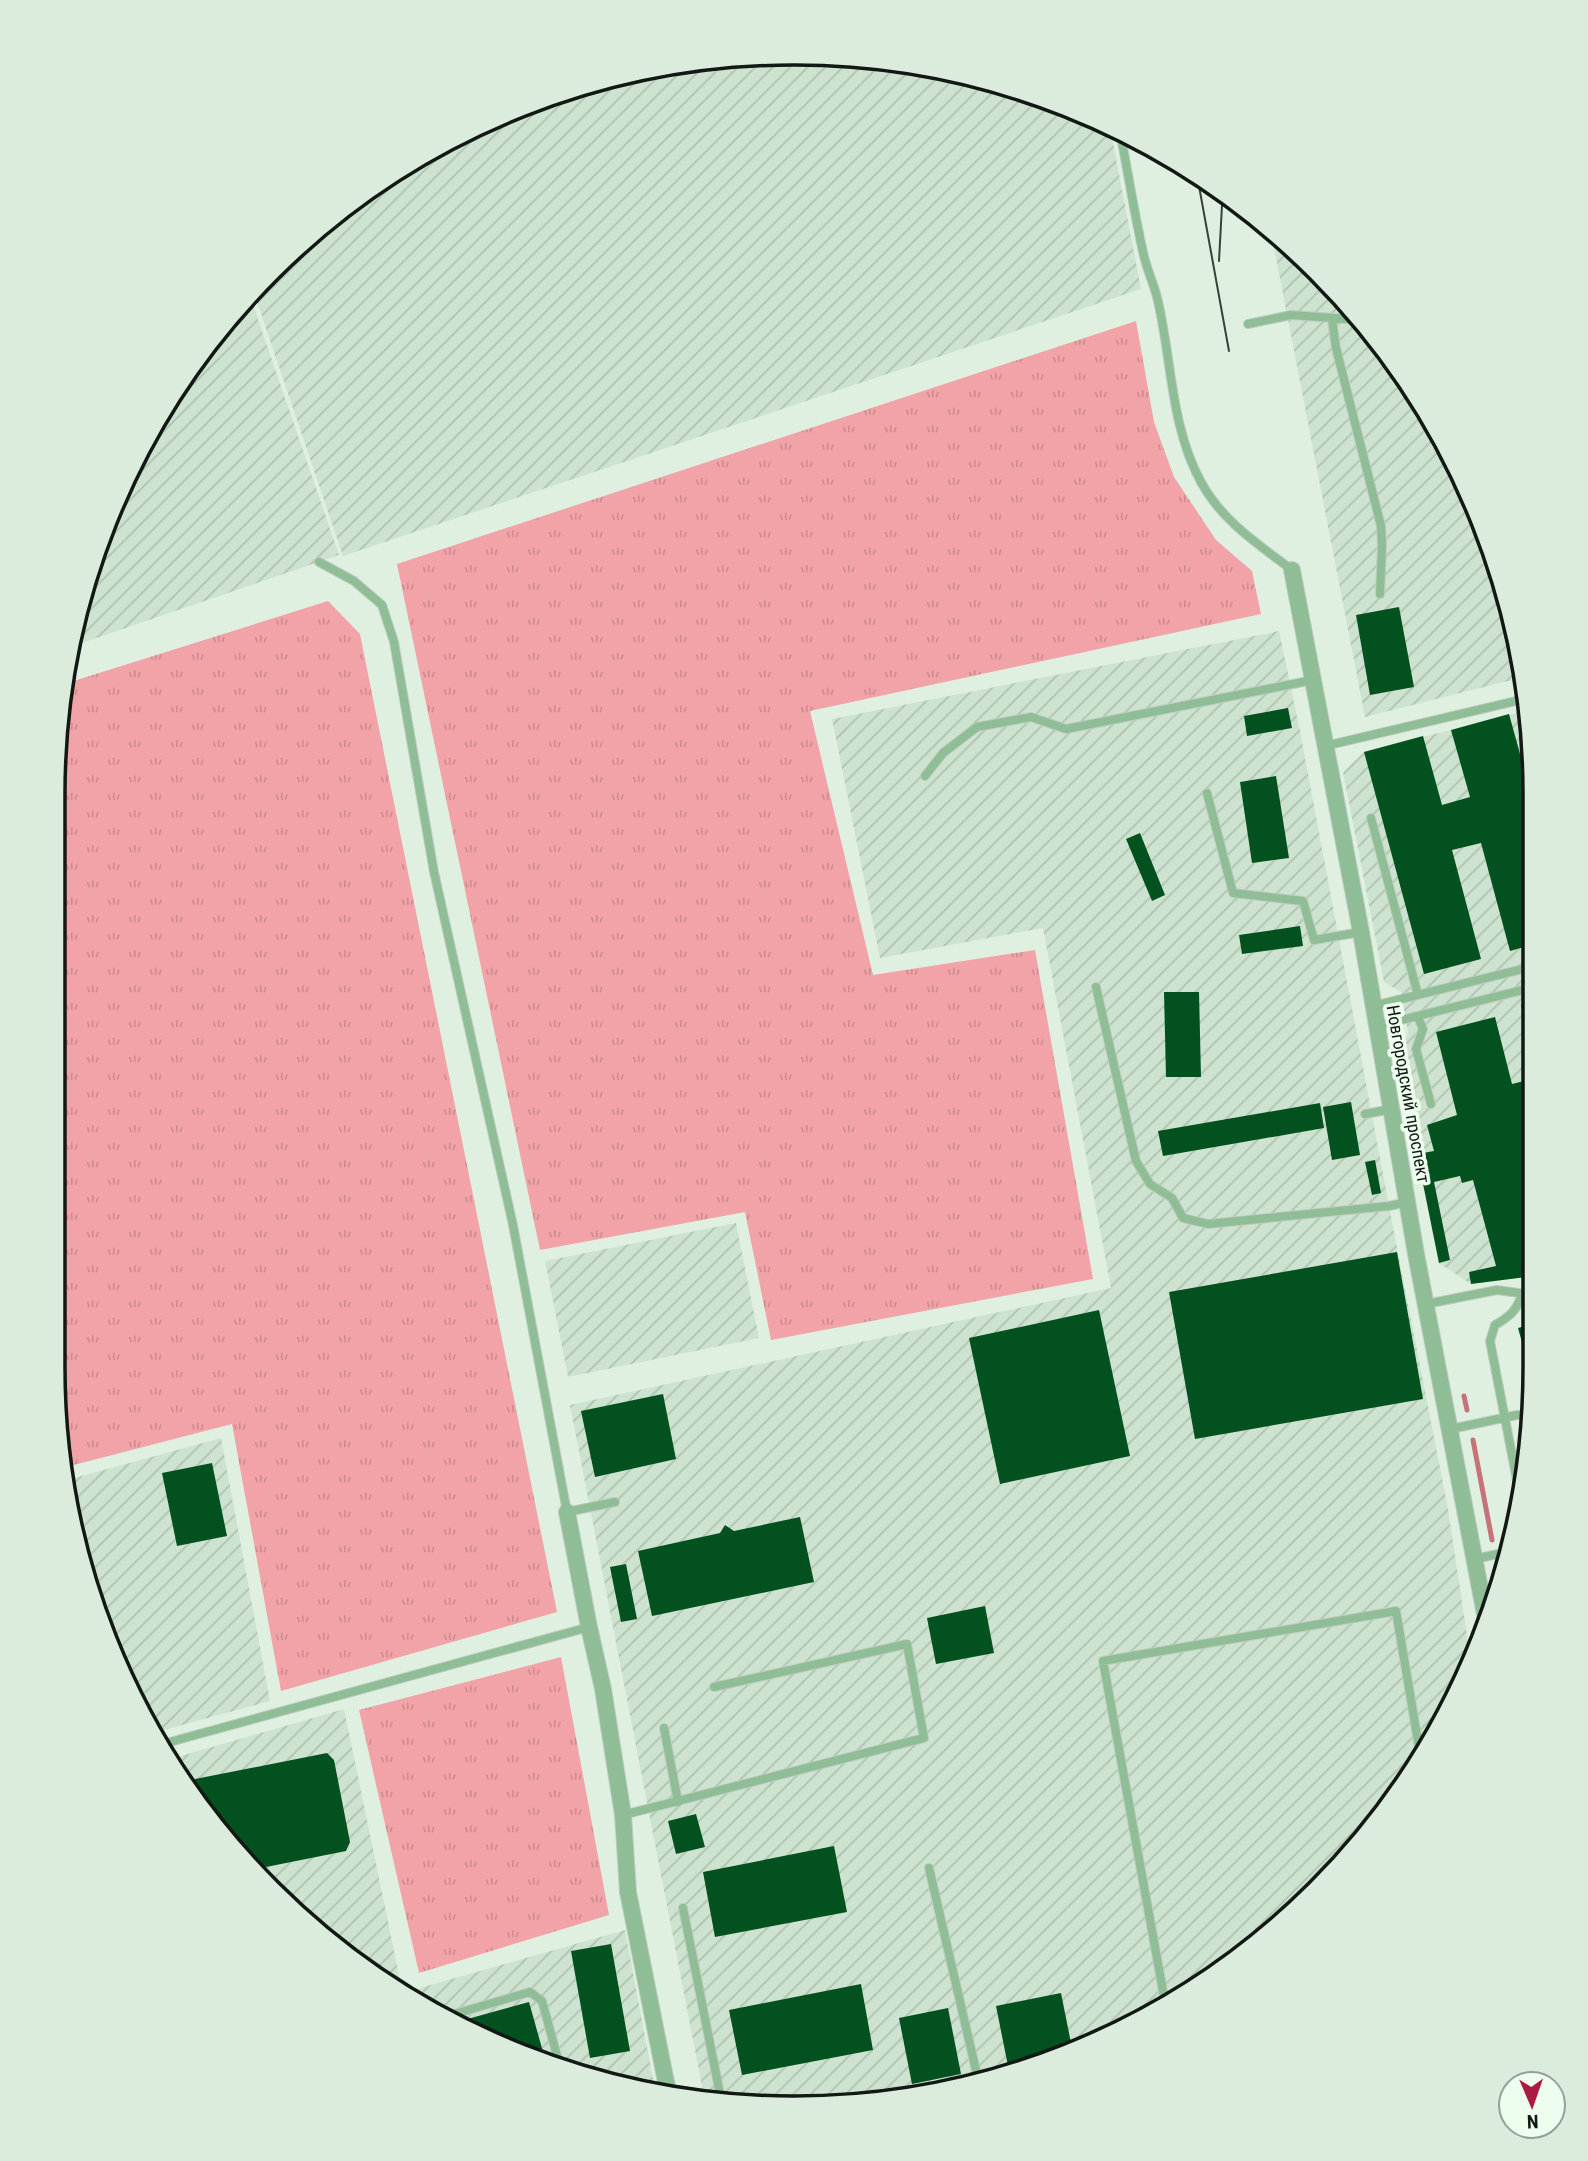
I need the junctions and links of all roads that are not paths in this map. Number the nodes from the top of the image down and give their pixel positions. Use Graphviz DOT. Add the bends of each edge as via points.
graph roads {
  1 [pos="1122,143"];
  2 [pos="1332,319"];
  3 [pos="1347,320"];
  4 [pos="1248,324"];
  5 [pos="319,562"];
  6 [pos="1292,570"];
  7 [pos="1380,594"];
  8 [pos="1313,680"];
  9 [pos="1517,701"];
  10 [pos="1325,746"];
  11 [pos="925,776"];
  12 [pos="1207,793"];
  13 [pos="1371,818"];
  14 [pos="1361,932"];
  15 [pos="1523,969"];
  16 [pos="1096,987"];
  17 [pos="1523,990"];
  18 [pos="1418,995"];
  19 [pos="1373,1006"];
  20 [pos="1418,1017"];
  21 [pos="1377,1026"];
  22 [pos="1432,1104"];
  23 [pos="1392,1109"];
  24 [pos="1365,1114"];
  25 [pos="1408,1202"];
  26 [pos="1522,1293"];
  27 [pos="1425,1304"];
  28 [pos="1522,1415"];
  29 [pos="1505,1417"];
  30 [pos="1451,1429"];
  31 [pos="1515,1472"];
  32 [pos="615,1502"];
  33 [pos="567,1512"];
  34 [pos="1499,1554"];
  35 [pos="1475,1559"];
  36 [pos="1483,1605"];
  37 [pos="589,1627"];
  38 [pos="714,1687"];
  39 [pos="664,1728"];
  40 [pos="169,1742"];
  41 [pos="1418,1744"];
  42 [pos="678,1802"];
  43 [pos="623,1815"];
  44 [pos="929,1868"];
  45 [pos="683,1908"];
  46 [pos="1164,1996"];
  47 [pos="456,2013"];
  48 [pos="557,2057"];
  49 [pos="976,2073"];
  50 [pos="666,2084"];
  51 [pos="720,2092"];
  1 -- 6 [label="lane" via="1188,455 1219,509"];
  2 -- 3 [label="lane"];
  2 -- 4 [label="lane" via="1291,315"];
  2 -- 7 [label="lane" via="1381,526"];
  5 -- 33 [label="lane" via="354,581 382,605 394,642 435,872 513,1225"];
  6 -- 8 [label="street, Новгородский проспект"];
  8 -- 10 [label="street, Новгородский проспект"];
  8 -- 11 [label="lane" via="1066,729 1031,717 977,727 943,753"];
  9 -- 10 [label="lane"];
  10 -- 14 [label="street, Новгородский проспект"];
  12 -- 14 [label="lane" via="1233,893 1303,901 1314,940"];
  13 -- 18 [label="lane"];
  14 -- 19 [label="street, Новгородский проспект"];
  15 -- 18 [label="lane"];
  16 -- 25 [label="lane" via="1136,1161 1150,1184 1172,1198 1183,1218 1208,1224"];
  17 -- 20 [label="lane"];
  18 -- 19 [label="lane"];
  19 -- 21 [label="street, Новгородский проспект"];
  20 -- 21 [label="lane"];
  20 -- 22 [label="lane" via="1423,1029 1416,1049"];
  21 -- 23 [label="street, Новгородский проспект"];
  23 -- 24 [label="lane"];
  23 -- 25 [label="street, Новгородский проспект"];
  25 -- 27 [label="street, Новгородский проспект"];
  26 -- 27 [label="lane" via="1497,1290"];
  26 -- 29 [label="lane" via="1510,1316 1494,1325 1490,1341"];
  27 -- 30 [label="street, Новгородский проспект"];
  28 -- 29 [label="lane"];
  29 -- 30 [label="lane"];
  29 -- 31 [label="lane"];
  30 -- 35 [label="street, Новгородский проспект"];
  32 -- 33 [label="lane"];
  33 -- 37 [label="street"];
  34 -- 35 [label="lane"];
  35 -- 36 [label="street, Новгородский проспект"];
  37 -- 40 [label="lane"];
  37 -- 43 [label="street"];
  38 -- 42 [label="lane" via="907,1644 924,1738"];
  39 -- 42 [label="lane"];
  41 -- 46 [label="lane" via="1396,1611 1103,1661"];
  42 -- 43 [label="lane"];
  43 -- 50 [label="street" via="628,1892"];
  44 -- 49 [label="lane"];
  45 -- 51 [label="lane"];
  47 -- 48 [label="lane" via="530,1992 541,2001"];
}
